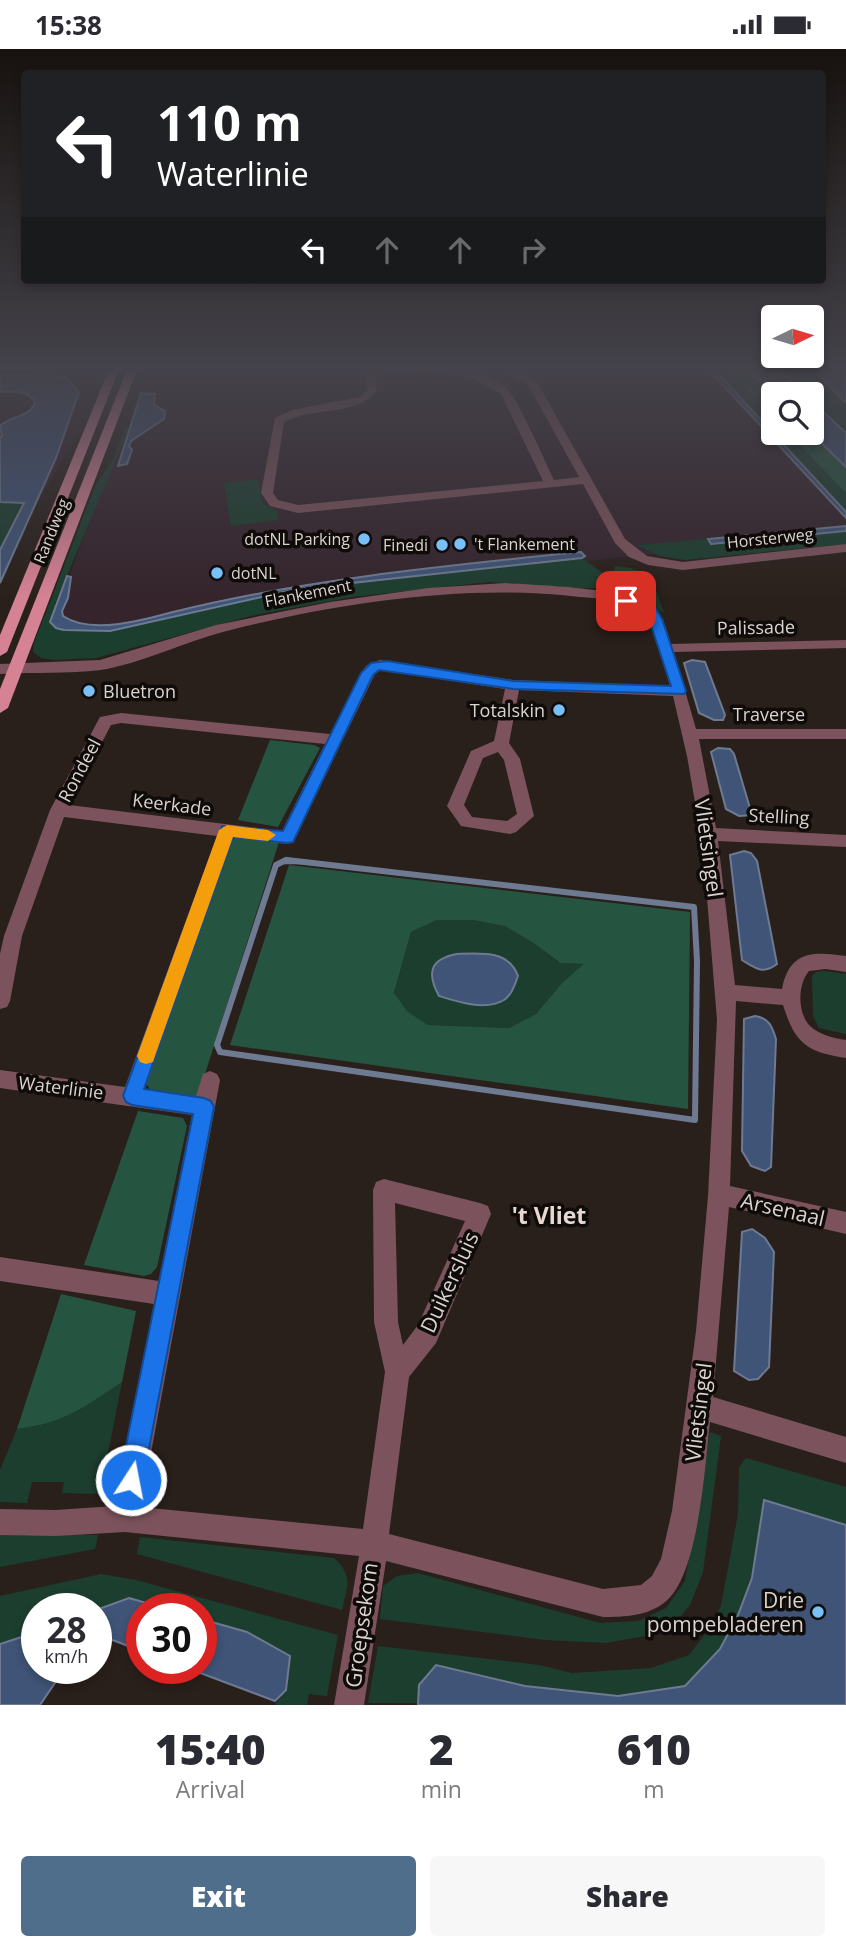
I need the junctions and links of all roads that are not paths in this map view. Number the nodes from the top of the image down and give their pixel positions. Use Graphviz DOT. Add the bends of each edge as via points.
graph roads {
  1 [pos="87,444"];
  2 [pos="101,444"];
  3 [pos="275,444"];
  4 [pos="531,444"];
  5 [pos="567,444"];
  6 [pos="587,481"];
  7 [pos="550,484"];
  8 [pos="846,548"];
  9 [pos="612,597"];
  10 [pos="846,644"];
  11 [pos="667,648"];
  12 [pos="0,652"];
  13 [pos="8,669"];
  14 [pos="513,685"];
  15 [pos="679,691"];
  16 [pos="0,708"];
  17 [pos="691,734"];
  18 [pos="846,734"];
  19 [pos="335,740"];
  20 [pos="501,744"];
  21 [pos="58,810"];
  22 [pos="227,830"];
  23 [pos="709,834"];
  24 [pos="846,841"];
  25 [pos="846,964"];
  26 [pos="726,992"];
  27 [pos="790,998"];
  28 [pos="0,1001"];
  29 [pos="846,1049"];
  30 [pos="0,1079"];
  31 [pos="210,1080"];
  32 [pos="132,1096"];
  33 [pos="204,1107"];
  34 [pos="719,1194"];
  35 [pos="846,1223"];
  36 [pos="0,1269"];
  37 [pos="167,1294"];
  38 [pos="397,1372"];
  39 [pos="700,1406"];
  40 [pos="846,1450"];
  41 [pos="125,1520"];
  42 [pos="0,1522"];
  43 [pos="373,1544"];
  44 [pos="349,1705"];
  1 -- 12 [label="main road, Randweg"];
  2 -- 13 [label="main road, Randweg"];
  3 -- 7 [label="street" via="267,493 274,503 298,509"];
  4 -- 7 [label="street"];
  5 -- 6 [label="street"];
  6 -- 7 [label="street"];
  6 -- 8 [label="street, Horsterweg" via="619,543 646,560 697,563"];
  9 -- 11 [label="street, Vlietsingel" via="650,610"];
  9 -- 13 [label="street, Flankement" via="515,587 407,595 221,628 101,665"];
  10 -- 11 [label="street, Palissade"];
  11 -- 15 [label="street, Vlietsingel"];
  13 -- 16 [label="main road, Randweg"];
  14 -- 15 [label="street, Keerkade"];
  14 -- 19 [label="street, Keerkade" via="376,666 368,673"];
  14 -- 20 [label="street"];
  15 -- 17 [label="street, Vlietsingel"];
  17 -- 18 [label="street, Traverse"];
  17 -- 23 [label="street, Vlietsingel"];
  19 -- 21 [label="street, Rondeel" via="121,718 105,721"];
  19 -- 22 [label="street, Keerkade" via="287,838"];
  20 -- 20 [label="street" via="477,755 456,806 467,822 510,828 526,816 512,759"];
  21 -- 22 [label="street, Keerkade"];
  21 -- 28 [label="street, Rondeel" via="13,936"];
  22 -- 32 [label="street"];
  23 -- 24 [label="street, Stelling"];
  23 -- 26 [label="street, Vlietsingel"];
  25 -- 27 [label="street" via="804,964 794,976"];
  26 -- 27 [label="street"];
  26 -- 34 [label="street, Vlietsingel"];
  27 -- 29 [label="street" via="800,1029 827,1046"];
  30 -- 32 [label="street, Waterlinie"];
  31 -- 33 [label="street"];
  32 -- 33 [label="street, Waterlinie"];
  33 -- 37 [label="street"];
  34 -- 35 [label="street, Arsenaal"];
  34 -- 39 [label="street, Vlietsingel"];
  36 -- 37 [label="street"];
  37 -- 41 [label="street"];
  38 -- 38 [label="street, Duikersluis" via="386,1322 384,1190 480,1214 427,1334"];
  38 -- 43 [label="street, Duikersluis"];
  39 -- 40 [label="street"];
  39 -- 43 [label="street, Vlietsingel" via="675,1561 661,1587 649,1597 603,1603"];
  41 -- 42 [label="street, Vlietsingel"];
  41 -- 43 [label="street, Vlietsingel"];
  43 -- 44 [label="street, Groepsekom"];
}
